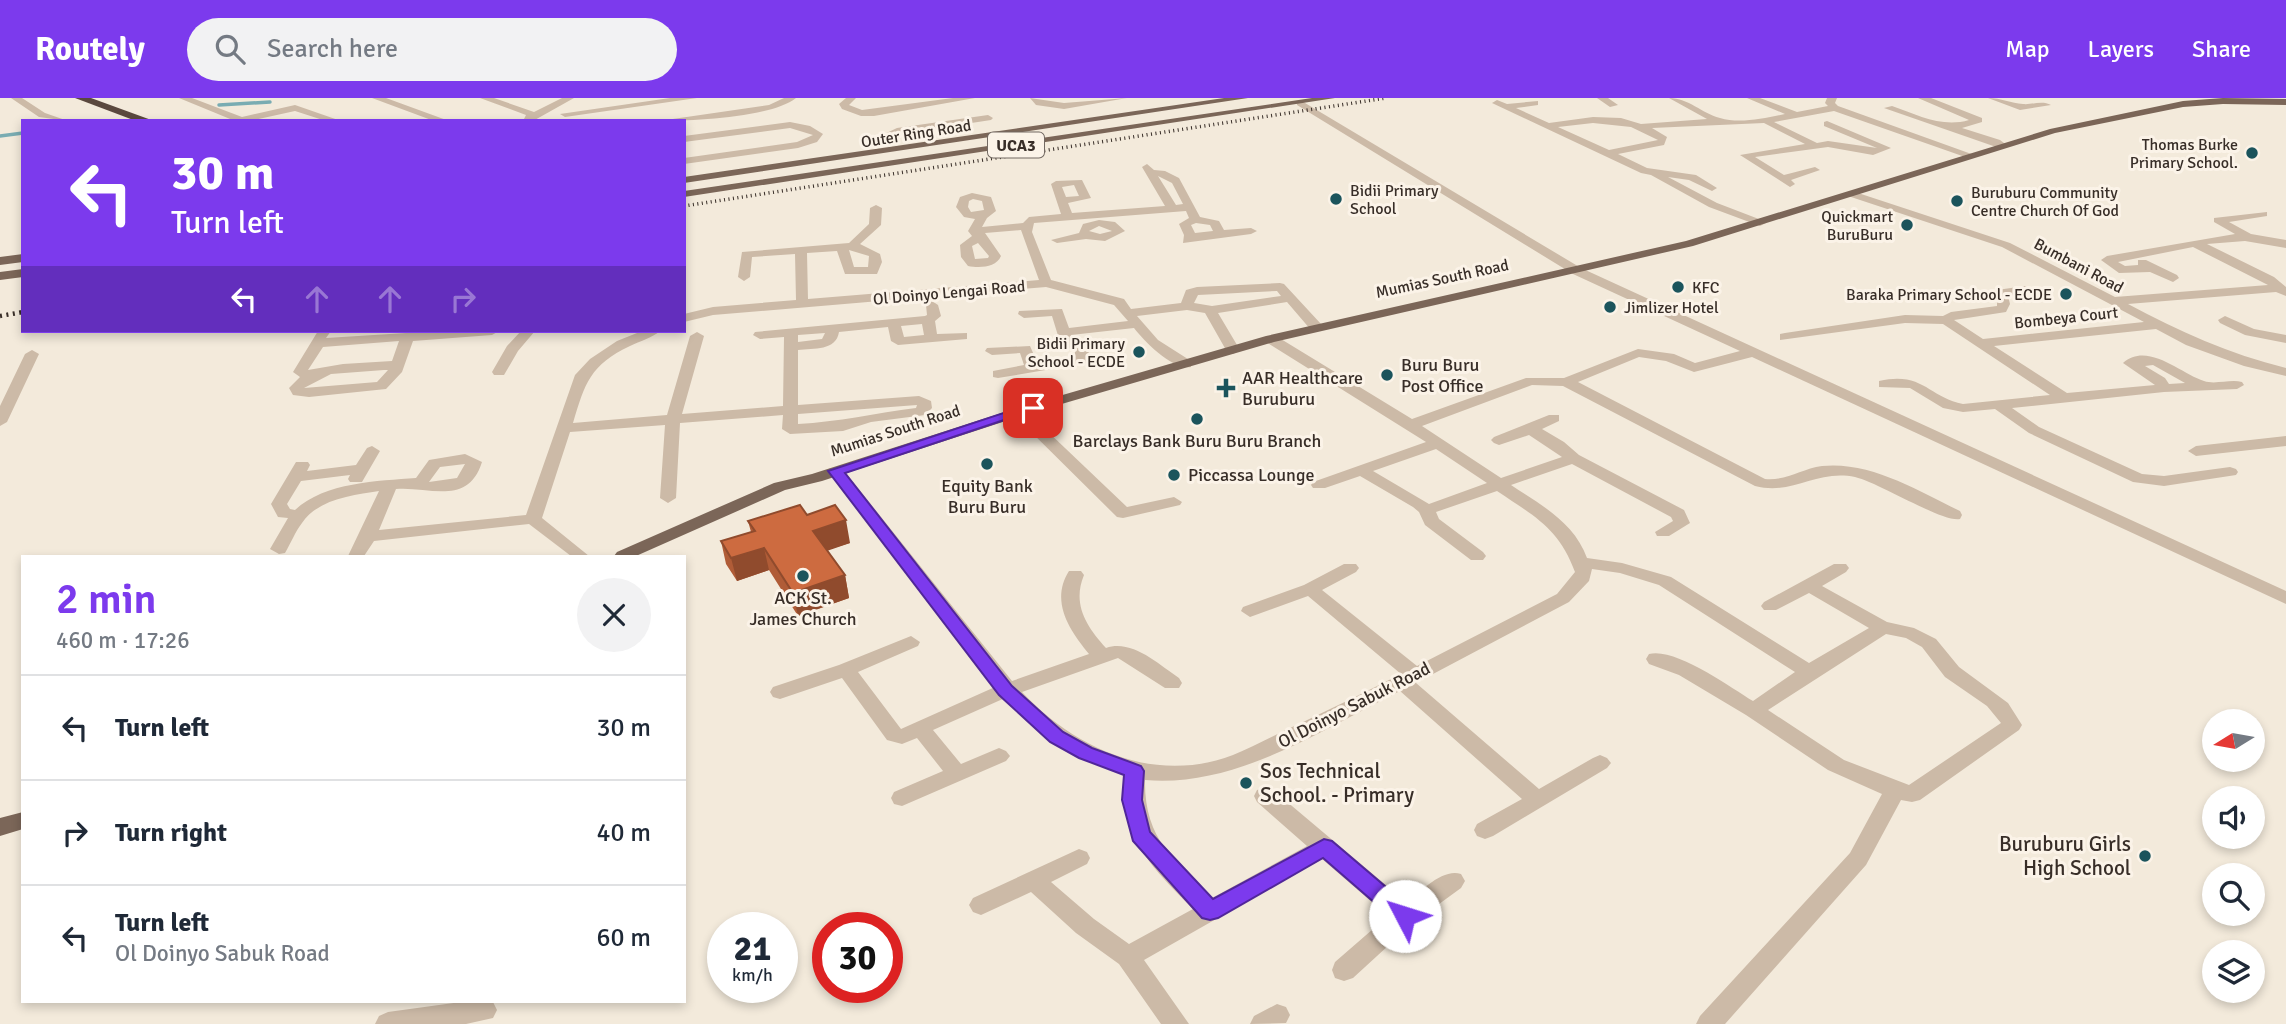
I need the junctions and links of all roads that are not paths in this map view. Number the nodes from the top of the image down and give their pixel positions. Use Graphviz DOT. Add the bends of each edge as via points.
graph roads {
  1 [pos="16,98"];
  2 [pos="80,98"];
  3 [pos="377,98"];
  4 [pos="411,98"];
  5 [pos="485,98"];
  6 [pos="569,98"];
  7 [pos="692,98"];
  8 [pos="791,98"];
  9 [pos="851,98"];
  10 [pos="910,98"];
  11 [pos="970,98"];
  12 [pos="1035,98"];
  13 [pos="1122,98"];
  14 [pos="1242,98"];
  15 [pos="1278,98"];
  16 [pos="1330,98"];
  17 [pos="1602,98"];
  18 [pos="1674,98"];
  19 [pos="1752,98"];
  20 [pos="1923,98"];
  21 [pos="1993,98"];
  22 [pos="191,99"];
  23 [pos="2286,102"];
  24 [pos="1300,103"];
  25 [pos="1535,103"];
  26 [pos="1834,103"];
  27 [pos="387,104"];
  28 [pos="1613,105"];
  29 [pos="2046,105"];
  30 [pos="920,107"];
  31 [pos="724,108"];
  32 [pos="1889,108"];
  33 [pos="565,114"];
  34 [pos="1796,115"];
  35 [pos="988,117"];
  36 [pos="56,119"];
  37 [pos="142,119"];
  38 [pos="240,119"];
  39 [pos="246,119"];
  40 [pos="332,119"];
  41 [pos="437,119"];
  42 [pos="529,119"];
  43 [pos="673,119"];
  44 [pos="1917,120"];
  45 [pos="1718,121"];
  46 [pos="1766,121"];
  47 [pos="1828,124"];
  48 [pos="936,125"];
  49 [pos="1547,126"];
  50 [pos="1644,126"];
  51 [pos="1888,127"];
  52 [pos="1948,127"];
  53 [pos="741,131"];
  54 [pos="881,138"];
  55 [pos="686,139"];
  56 [pos="1816,146"];
  57 [pos="2003,146"];
  58 [pos="747,152"];
  59 [pos="1608,153"];
  60 [pos="1972,156"];
  61 [pos="686,161"];
  62 [pos="784,167"];
  63 [pos="810,167"];
  64 [pos="1815,170"];
  65 [pos="1652,173"];
  66 [pos="798,178"];
  67 [pos="686,182"];
  68 [pos="686,182"];
  69 [pos="725,183"];
  70 [pos="1712,188"];
  71 [pos="1852,194"];
  72 [pos="686,195"];
  73 [pos="686,196"];
  74 [pos="1062,201"];
  75 [pos="876,208"];
  76 [pos="1172,208"];
  77 [pos="1192,213"];
  78 [pos="2263,214"];
  79 [pos="982,216"];
  80 [pos="1067,216"];
  81 [pos="1096,218"];
  82 [pos="1760,223"];
  83 [pos="1026,226"];
  84 [pos="1251,231"];
  85 [pos="1219,232"];
  86 [pos="1087,235"];
  87 [pos="2249,238"];
  88 [pos="1057,240"];
  89 [pos="2195,243"];
  90 [pos="2286,244"];
  91 [pos="801,250"];
  92 [pos="2130,257"];
  93 [pos="21,258"];
  94 [pos="0,263"];
  95 [pos="21,263"];
  96 [pos="1602,266"];
  97 [pos="2152,268"];
  98 [pos="1577,271"];
  99 [pos="21,273"];
  100 [pos="0,276"];
  101 [pos="744,277"];
  102 [pos="2173,278"];
  103 [pos="1607,283"];
  104 [pos="1046,284"];
  105 [pos="21,285"];
  106 [pos="0,287"];
  107 [pos="2282,290"];
  108 [pos="2035,293"];
  109 [pos="1290,298"];
  110 [pos="858,300"];
  111 [pos="2114,301"];
  112 [pos="802,303"];
  113 [pos="932,305"];
  114 [pos="1187,306"];
  115 [pos="1212,310"];
  116 [pos="1024,314"];
  117 [pos="686,318"];
  118 [pos="1132,319"];
  119 [pos="928,320"];
  120 [pos="1946,320"];
  121 [pos="2224,320"];
  122 [pos="894,324"];
  123 [pos="2156,325"];
  124 [pos="860,326"];
  125 [pos="1316,327"];
  126 [pos="833,328"];
  127 [pos="791,331"];
  128 [pos="1066,331"];
  129 [pos="441,333"];
  130 [pos="526,333"];
  131 [pos="646,334"];
  132 [pos="760,335"];
  133 [pos="697,336"];
  134 [pos="962,336"];
  135 [pos="322,337"];
  136 [pos="1785,337"];
  137 [pos="407,338"];
  138 [pos="931,339"];
  139 [pos="1271,339"];
  140 [pos="2286,339"];
  141 [pos="1979,343"];
  142 [pos="790,346"];
  143 [pos="1233,350"];
  144 [pos="992,351"];
  145 [pos="1742,352"];
  146 [pos="32,354"];
  147 [pos="1186,364"];
  148 [pos="1033,366"];
  149 [pos="499,372"];
  150 [pos="2286,372"];
  151 [pos="998,374"];
  152 [pos="1566,382"];
  153 [pos="1884,384"];
  154 [pos="2237,385"];
  155 [pos="2164,388"];
  156 [pos="2206,388"];
  157 [pos="2064,398"];
  158 [pos="2000,406"];
  159 [pos="788,408"];
  160 [pos="1019,412"];
  161 [pos="1554,418"];
  162 [pos="673,419"];
  163 [pos="0,422"];
  164 [pos="1410,425"];
  165 [pos="565,428"];
  166 [pos="1530,429"];
  167 [pos="1499,440"];
  168 [pos="2286,441"];
  169 [pos="1437,443"];
  170 [pos="372,451"];
  171 [pos="2196,451"];
  172 [pos="1573,458"];
  173 [pos="361,469"];
  174 [pos="1362,469"];
  175 [pos="836,471"];
  176 [pos="2230,472"];
  177 [pos="421,482"];
  178 [pos="390,485"];
  179 [pos="1319,485"];
  180 [pos="1499,485"];
  181 [pos="351,489"];
  182 [pos="668,498"];
  183 [pos="1174,502"];
  184 [pos="1427,510"];
  185 [pos="298,515"];
  186 [pos="1954,515"];
  187 [pos="533,519"];
  188 [pos="1663,532"];
  189 [pos="368,536"];
  190 [pos="279,549"];
  191 [pos="357,555"];
  192 [pos="581,555"];
  193 [pos="625,555"];
  194 [pos="1477,556"];
  195 [pos="1582,562"];
  196 [pos="1350,568"];
  197 [pos="1840,568"];
  198 [pos="1075,575"];
  199 [pos="1809,586"];
  200 [pos="1310,589"];
  201 [pos="2286,598"];
  202 [pos="1770,606"];
  203 [pos="1250,611"];
  204 [pos="1883,628"];
  205 [pos="911,642"];
  206 [pos="1100,654"];
  207 [pos="1656,659"];
  208 [pos="846,670"];
  209 [pos="1809,672"];
  210 [pos="1408,678"];
  211 [pos="1172,683"];
  212 [pos="1006,690"];
  213 [pos="780,692"];
  214 [pos="1753,710"];
  215 [pos="920,728"];
  216 [pos="999,756"];
  217 [pos="1600,763"];
  218 [pos="1135,771"];
  219 [pos="957,774"];
  220 [pos="1895,791"];
  221 [pos="1265,796"];
  222 [pos="902,798"];
  223 [pos="1538,800"];
  224 [pos="21,821"];
  225 [pos="0,827"];
  226 [pos="1485,830"];
  227 [pos="1324,847"];
  228 [pos="1079,858"];
  229 [pos="1034,881"];
  230 [pos="1453,881"];
  231 [pos="981,905"];
  232 [pos="1210,911"];
  233 [pos="1405,916"];
  234 [pos="1128,957"];
  235 [pos="1344,970"];
  236 [pos="484,1010"];
  237 [pos="387,1024"];
  238 [pos="1176,1024"];
  239 [pos="1709,1024"];
  1 -- 36 [label="street"];
  2 -- 37 [label="highway"];
  3 -- 27 [label="street"];
  4 -- 27 [label="street"];
  5 -- 42 [label="street" via="523,109"];
  6 -- 42 [label="street"];
  7 -- 33 [label="street"];
  8 -- 31 [label="street" via="771,107"];
  9 -- 30 [label="street" via="845,107 861,113"];
  10 -- 30 [label="street"];
  11 -- 30 [label="street"];
  12 -- 13 [label="street" via="1057,106"];
  14 -- 62 [label="main road, UCA3"];
  15 -- 63 [label="main road, Outer Ring Road / UCA3"];
  16 -- 24 [label="main road, Outer Ring Road / UCA3"];
  17 -- 28 [label="street"];
  18 -- 45 [label="street"];
  19 -- 34 [label="street"];
  20 -- 52 [label="street" via="1977,120"];
  21 -- 29 [label="street" via="2020,107"];
  22 -- 38 [label="street"];
  23 -- 57 [label="main road, Mumias South Road" via="2183,104"];
  24 -- 66 [label="main road, Outer Ring Road / UCA3"];
  24 -- 98 [label="street"];
  25 -- 49 [label="street" via="1502,105"];
  26 -- 34 [label="street"];
  26 -- 51 [label="street"];
  27 -- 41 [label="street"];
  30 -- 48 [label="street"];
  31 -- 43 [label="street"];
  31 -- 53 [label="street"];
  32 -- 44 [label="street"];
  34 -- 46 [label="street"];
  35 -- 48 [label="street"];
  39 -- 40 [label="street" via="295,108"];
  44 -- 51 [label="street"];
  44 -- 52 [label="street"];
  45 -- 46 [label="street"];
  45 -- 50 [label="street"];
  46 -- 56 [label="street"];
  47 -- 56 [label="street" via="1886,148 1873,152 1839,144"];
  48 -- 54 [label="street"];
  49 -- 50 [label="street" via="1598,118"];
  49 -- 59 [label="street"];
  50 -- 59 [label="street" via="1664,139 1661,143"];
  51 -- 60 [label="street"];
  52 -- 57 [label="street"];
  53 -- 55 [label="street"];
  53 -- 58 [label="street"];
  53 -- 58 [label="street" via="790,125 818,134 807,143"];
  56 -- 64 [label="street" via="1745,155 1786,182"];
  57 -- 60 [label="main road, Mumias South Road"];
  58 -- 61 [label="street"];
  59 -- 65 [label="street"];
  60 -- 71 [label="main road, Mumias South Road"];
  62 -- 63 [label="main road"];
  62 -- 67 [label="main road, UCA3"];
  63 -- 69 [label="main road, Outer Ring Road / UCA3"];
  65 -- 70 [label="street" via="1692,177"];
  65 -- 82 [label="street"];
  66 -- 69 [label="main road, Outer Ring Road / UCA3"];
  66 -- 73 [label="main road, Outer Ring Road / UCA3"];
  68 -- 69 [label="main road, Outer Ring Road / UCA3"];
  69 -- 72 [label="main road, Outer Ring Road / UCA3"];
  71 -- 82 [label="main road, Mumias South Road"];
  71 -- 111 [label="street, Bumbani Road" via="2006,245"];
  74 -- 80 [label="street"];
  75 -- 91 [label="street" via="875,225 847,247"];
  76 -- 77 [label="street"];
  76 -- 77 [label="street" via="1148,169 1175,178"];
  76 -- 81 [label="street"];
  77 -- 85 [label="street" via="1215,223"];
  77 -- 85 [label="street" via="1185,224 1189,239"];
  78 -- 87 [label="street" via="2218,220"];
  79 -- 83 [label="street" via="978,233"];
  80 -- 81 [label="street"];
  80 -- 83 [label="street" via="1036,218"];
  81 -- 86 [label="street" via="1084,228"];
  81 -- 86 [label="street" via="1119,231 1107,237"];
  82 -- 96 [label="main road, Mumias South Road"];
  83 -- 104 [label="street"];
  84 -- 85 [label="street"];
  86 -- 88 [label="street"];
  87 -- 89 [label="street"];
  87 -- 90 [label="street"];
  89 -- 92 [label="street"];
  89 -- 107 [label="street"];
  91 -- 101 [label="street" via="750,254"];
  91 -- 112 [label="street"];
  92 -- 97 [label="street"];
  92 -- 97 [label="street" via="2106,261 2126,270"];
  93 -- 94 [label="main road"];
  94 -- 95 [label="main road"];
  96 -- 98 [label="main road, Mumias South Road"];
  96 -- 103 [label="street" via="1598,270"];
  97 -- 102 [label="street"];
  98 -- 103 [label="street"];
  98 -- 125 [label="main road, Mumias South Road"];
  99 -- 100 [label="main road"];
  103 -- 145 [label="street"];
  104 -- 110 [label="street, Ol Doinyo Lengai Road"];
  104 -- 118 [label="street, Ol Doinyo Lengai Road" via="1102,295 1119,302"];
  105 -- 106 [label="main road"];
  107 -- 111 [label="street"];
  108 -- 120 [label="street, Bombeya Court" via="2001,293 2001,309"];
  109 -- 114 [label="street" via="1284,288 1275,286 1197,291 1190,293"];
  109 -- 115 [label="street"];
  109 -- 125 [label="street"];
  110 -- 112 [label="street, Ol Doinyo Lengai Road"];
  110 -- 124 [label="street"];
  111 -- 123 [label="street, Bumbani Road"];
  112 -- 117 [label="street, Ol Doinyo Lengai Road"];
  113 -- 119 [label="street" via="934,316"];
  114 -- 115 [label="street"];
  114 -- 118 [label="street"];
  115 -- 143 [label="street"];
  116 -- 128 [label="street" via="1057,312"];
  118 -- 128 [label="street"];
  118 -- 147 [label="street, Ol Doinyo Lengai Road" via="1153,342"];
  119 -- 122 [label="street"];
  119 -- 138 [label="street"];
  120 -- 136 [label="street" via="1905,319"];
  120 -- 141 [label="street"];
  121 -- 140 [label="street" via="2250,332"];
  122 -- 124 [label="street"];
  122 -- 138 [label="street" via="898,341"];
  123 -- 141 [label="street, Bombeya Court"];
  123 -- 150 [label="street, Bumbani Road" via="2227,356"];
  124 -- 126 [label="street"];
  125 -- 139 [label="main road, Mumias South Road"];
  126 -- 127 [label="street"];
  126 -- 142 [label="street" via="826,343"];
  127 -- 132 [label="street"];
  127 -- 142 [label="street"];
  128 -- 148 [label="street" via="1067,342 1082,350 1082,360"];
  129 -- 137 [label="street"];
  130 -- 149 [label="street"];
  131 -- 165 [label="street" via="590,363 580,379"];
  133 -- 162 [label="street"];
  134 -- 138 [label="street"];
  135 -- 137 [label="street"];
  135 -- 137 [label="street" via="300,372 310,376 296,388 298,392 382,386 388,383"];
  139 -- 143 [label="main road, Mumias South Road"];
  139 -- 164 [label="street"];
  141 -- 157 [label="street"];
  142 -- 159 [label="street"];
  143 -- 147 [label="main road, Mumias South Road"];
  144 -- 148 [label="street" via="1025,349"];
  145 -- 152 [label="street" via="1694,368 1656,353 1638,353"];
  145 -- 201 [label="street"];
  146 -- 163 [label="street"];
  147 -- 160 [label="main road, Mumias South Road"];
  148 -- 151 [label="street"];
  152 -- 164 [label="street" via="1531,381"];
  152 -- 186 [label="street" via="1761,483 1791,485 1823,471 1846,472 1889,485"];
  153 -- 158 [label="street" via="1913,384 1957,408"];
  154 -- 156 [label="street"];
  155 -- 156 [label="street"];
  155 -- 156 [label="street" via="2130,363 2155,361"];
  155 -- 157 [label="street"];
  157 -- 158 [label="street"];
  158 -- 176 [label="street" via="2034,430 2139,478 2164,481"];
  159 -- 159 [label="street" via="919,400 925,408 798,431 789,427"];
  159 -- 162 [label="street"];
  160 -- 175 [label="main road, Mumias South Road"];
  160 -- 183 [label="street" via="1123,513"];
  161 -- 166 [label="street"];
  162 -- 165 [label="street"];
  162 -- 182 [label="street"];
  164 -- 169 [label="street"];
  165 -- 187 [label="street"];
  166 -- 167 [label="street"];
  166 -- 172 [label="street" via="1559,444"];
  168 -- 171 [label="street"];
  169 -- 174 [label="street"];
  169 -- 180 [label="street"];
  170 -- 173 [label="street"];
  172 -- 180 [label="street"];
  172 -- 188 [label="street" via="1678,514 1682,523"];
  173 -- 181 [label="street"];
  173 -- 185 [label="street" via="298,471 279,504 284,513"];
  174 -- 179 [label="street"];
  174 -- 184 [label="street" via="1377,484 1410,496"];
  175 -- 193 [label="main road, Mumias South Road" via="780,486"];
  175 -- 212 [label="street, Ol Doinyo Sabuk Road"];
  177 -- 178 [label="street"];
  178 -- 181 [label="street"];
  178 -- 189 [label="street"];
  180 -- 184 [label="street"];
  180 -- 195 [label="street" via="1556,523"];
  181 -- 185 [label="street"];
  184 -- 194 [label="street" via="1430,521"];
  185 -- 190 [label="street"];
  187 -- 189 [label="street"];
  187 -- 192 [label="street"];
  189 -- 191 [label="street"];
  195 -- 209 [label="street" via="1665,581"];
  195 -- 210 [label="street, Ol Doinyo Sabuk Road" via="1580,581 1563,598"];
  196 -- 200 [label="street"];
  197 -- 199 [label="street"];
  198 -- 206 [label="street" via="1069,591 1073,615 1081,633"];
  199 -- 202 [label="street"];
  199 -- 204 [label="street"];
  200 -- 203 [label="street"];
  200 -- 210 [label="street"];
  204 -- 209 [label="street"];
  204 -- 220 [label="street" via="1927,642 1955,674 2007,713 2012,725 1917,792"];
  205 -- 208 [label="street"];
  206 -- 211 [label="street" via="1126,653"];
  206 -- 212 [label="street"];
  207 -- 214 [label="street" via="1686,670"];
  208 -- 213 [label="street"];
  208 -- 215 [label="street" via="894,734 902,737"];
  209 -- 214 [label="street"];
  210 -- 218 [label="street, Ol Doinyo Sabuk Road" via="1238,762 1199,770"];
  210 -- 223 [label="street"];
  212 -- 215 [label="street"];
  212 -- 218 [label="street, Ol Doinyo Sabuk Road" via="1056,737"];
  214 -- 220 [label="street" via="1818,755"];
  215 -- 219 [label="street"];
  216 -- 219 [label="street"];
  217 -- 223 [label="street"];
  218 -- 232 [label="street" via="1132,800 1140,835"];
  219 -- 222 [label="street"];
  220 -- 239 [label="street" via="1858,859"];
  221 -- 227 [label="street"];
  223 -- 226 [label="street"];
  224 -- 225 [label="main road"];
  227 -- 232 [label="street"];
  227 -- 233 [label="street"];
  228 -- 229 [label="street"];
  229 -- 231 [label="street"];
  229 -- 234 [label="street"];
  230 -- 233 [label="street"];
  232 -- 234 [label="street"];
  233 -- 235 [label="street"];
  234 -- 238 [label="street"];
  236 -- 237 [label="street"];
}
